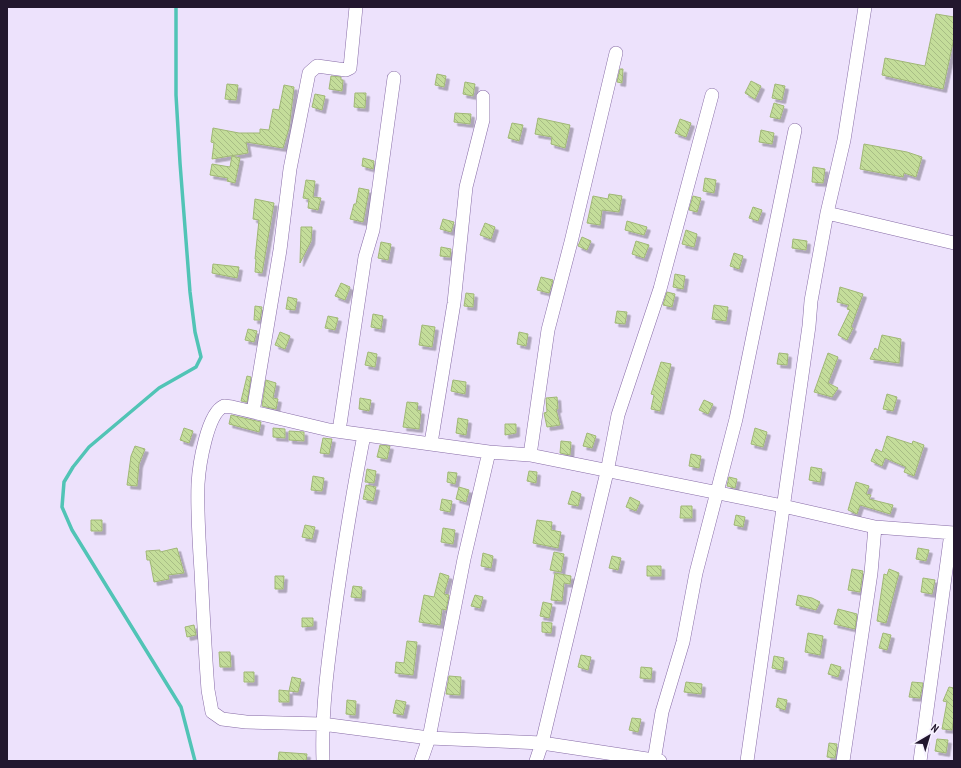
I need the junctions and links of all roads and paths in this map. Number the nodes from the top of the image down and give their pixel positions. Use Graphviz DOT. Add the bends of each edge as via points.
graph roads {
  1 [pos="356,7"];
  2 [pos="865,7"];
  3 [pos="616,53"];
  4 [pos="394,78"];
  5 [pos="712,95"];
  6 [pos="483,96"];
  7 [pos="795,130"];
  8 [pos="826,213"];
  9 [pos="954,243"];
  10 [pos="253,412"];
  11 [pos="339,431"];
  12 [pos="364,435"];
  13 [pos="431,442"];
  14 [pos="489,452"];
  15 [pos="530,455"];
  16 [pos="607,472"];
  17 [pos="715,493"];
  18 [pos="783,506"];
  19 [pos="875,527"];
  20 [pos="953,533"];
  21 [pos="322,724"];
  22 [pos="429,738"];
  23 [pos="542,743"];
  24 [pos="323,761"];
  25 [pos="421,761"];
  26 [pos="536,761"];
  27 [pos="656,761"];
  28 [pos="747,761"];
  29 [pos="843,761"];
  30 [pos="920,761"];
  1 -- 10 [label="street" via="350,68 346,70 317,66 309,73 290,170 280,250"];
  2 -- 8 [label="street" via="844,140"];
  3 -- 15 [label="street" via="548,330"];
  4 -- 11 [label="street" via="373,230 365,257"];
  5 -- 16 [label="street" via="660,289 618,415"];
  6 -- 13 [label="street" via="483,120 466,187 454,303"];
  7 -- 17 [label="street" via="736,419"];
  8 -- 9 [label="street"];
  8 -- 18 [label="street" via="811,301"];
  10 -- 11 [label="street"];
  10 -- 21 [label="street" via="224,406 216,411 209,428 198,482 210,705 212,712 222,719"];
  11 -- 12 [label="street"];
  12 -- 13 [label="street"];
  12 -- 21 [label="street" via="348,516"];
  13 -- 14 [label="street"];
  14 -- 15 [label="street"];
  14 -- 22 [label="street" via="464,559"];
  15 -- 16 [label="street"];
  16 -- 17 [label="street"];
  16 -- 23 [label="street"];
  17 -- 18 [label="street"];
  17 -- 27 [label="street" via="683,642 662,712"];
  18 -- 19 [label="street"];
  18 -- 28 [label="street"];
  19 -- 20 [label="street"];
  19 -- 29 [label="street" via="871,573"];
  20 -- 30 [label="street"];
  21 -- 22 [label="street"];
  21 -- 24 [label="street"];
  22 -- 23 [label="street"];
  22 -- 25 [label="street"];
  23 -- 26 [label="street"];
  23 -- 27 [label="street"];
}
